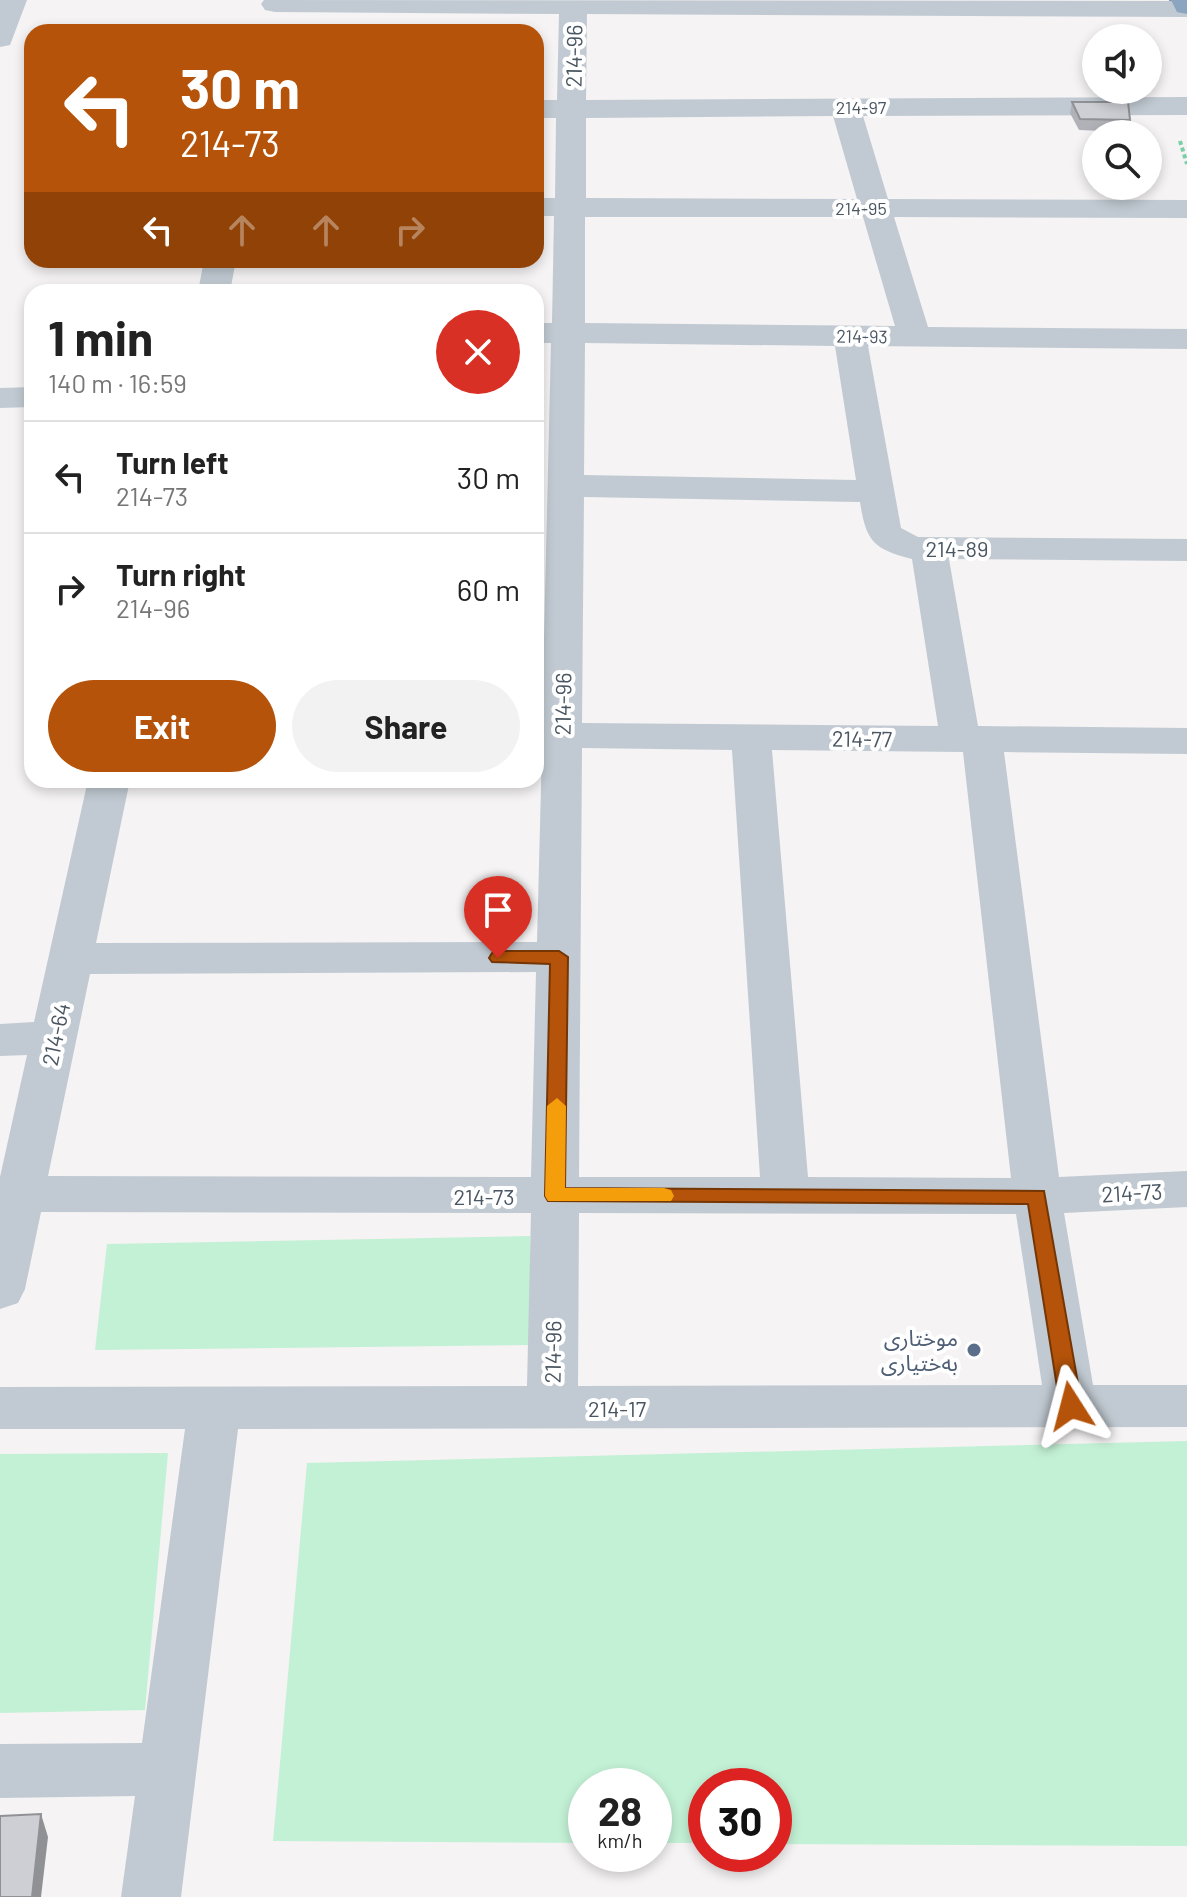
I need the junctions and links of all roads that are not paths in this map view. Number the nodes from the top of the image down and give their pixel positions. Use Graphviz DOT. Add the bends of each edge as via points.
graph roads {
  1 [pos="13,0"];
  2 [pos="1185,0"];
  3 [pos="276,2"];
  4 [pos="573,3"];
  5 [pos="856,4"];
  6 [pos="1187,8"];
  7 [pos="271,24"];
  8 [pos="0,39"];
  9 [pos="1187,106"];
  10 [pos="845,107"];
  11 [pos="554,109"];
  12 [pos="553,207"];
  13 [pos="876,208"];
  14 [pos="1187,209"];
  15 [pos="552,333"];
  16 [pos="850,336"];
  17 [pos="915,337"];
  18 [pos="1187,339"];
  19 [pos="24,397"];
  20 [pos="0,398"];
  21 [pos="552,417"];
  22 [pos="566,486"];
  23 [pos="877,491"];
  24 [pos="929,548"];
  25 [pos="1187,550"];
  26 [pos="550,562"];
  27 [pos="549,735"];
  28 [pos="751,737"];
  29 [pos="971,739"];
  30 [pos="1187,741"];
  31 [pos="107,788"];
  32 [pos="559,957"];
  33 [pos="71,959"];
  34 [pos="54,1038"];
  35 [pos="0,1040"];
  36 [pos="1187,1189"];
  37 [pos="20,1194"];
  38 [pos="555,1196"];
  39 [pos="785,1196"];
  40 [pos="1037,1196"];
  41 [pos="0,1289"];
  42 [pos="1071,1406"];
  43 [pos="1187,1406"];
  44 [pos="0,1408"];
  45 [pos="552,1408"];
  46 [pos="214,1409"];
  47 [pos="168,1769"];
  48 [pos="0,1771"];
  49 [pos="151,1897"];
  1 -- 8 [label="street"];
  2 -- 6 [label="highway"];
  3 -- 4 [label="street"];
  3 -- 7 [label="street"];
  4 -- 5 [label="street"];
  4 -- 11 [label="street, 214-96"];
  5 -- 6 [label="street"];
  9 -- 10 [label="street, 214-97"];
  10 -- 11 [label="street, 214-97"];
  10 -- 13 [label="street"];
  11 -- 12 [label="street, 214-96"];
  12 -- 13 [label="street, 214-95"];
  12 -- 15 [label="street, 214-96"];
  13 -- 14 [label="street, 214-95"];
  13 -- 17 [label="street"];
  15 -- 16 [label="street, 214-93"];
  15 -- 21 [label="street, 214-96"];
  16 -- 17 [label="street, 214-93"];
  16 -- 23 [label="street, 214-89"];
  17 -- 18 [label="street, 214-93"];
  19 -- 20 [label="street"];
  21 -- 22 [label="street, 214-96"];
  22 -- 23 [label="street"];
  22 -- 26 [label="street, 214-96"];
  23 -- 24 [label="street, 214-89" via="883,532 913,548"];
  24 -- 25 [label="street, 214-89"];
  24 -- 29 [label="street"];
  26 -- 27 [label="street, 214-96"];
  27 -- 28 [label="street, 214-77"];
  27 -- 32 [label="street, 214-96"];
  28 -- 29 [label="street, 214-77"];
  28 -- 39 [label="street"];
  29 -- 30 [label="street, 214-77"];
  29 -- 40 [label="street"];
  31 -- 33 [label="street, 214-64"];
  32 -- 33 [label="street"];
  32 -- 38 [label="street, 214-96"];
  33 -- 34 [label="street, 214-64"];
  34 -- 35 [label="street"];
  34 -- 37 [label="street, 214-64"];
  36 -- 40 [label="street, 214-73"];
  37 -- 38 [label="street, 214-73"];
  37 -- 41 [label="street, 214-64"];
  38 -- 39 [label="street, 214-73"];
  38 -- 45 [label="street, 214-96"];
  39 -- 40 [label="street, 214-73"];
  40 -- 42 [label="street"];
  42 -- 43 [label="street, 214-17"];
  42 -- 45 [label="street, 214-17"];
  44 -- 46 [label="street, 214-17"];
  45 -- 46 [label="street, 214-17"];
  46 -- 47 [label="street"];
  47 -- 48 [label="street"];
  47 -- 49 [label="street"];
}
